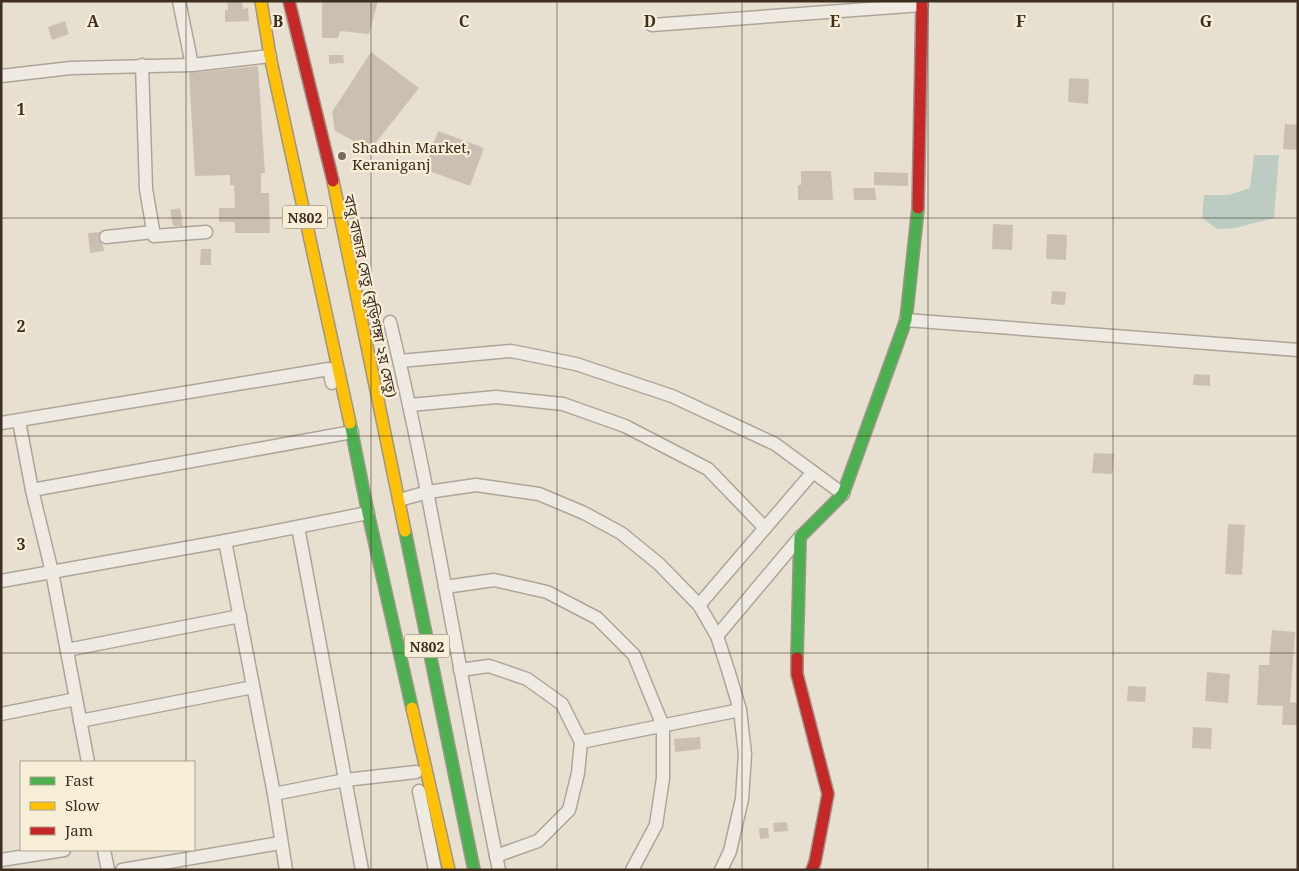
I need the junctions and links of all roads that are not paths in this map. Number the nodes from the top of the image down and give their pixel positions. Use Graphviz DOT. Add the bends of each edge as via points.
graph roads {
  1 [pos="178,1"];
  2 [pos="261,1"];
  3 [pos="289,1"];
  4 [pos="922,3"];
  5 [pos="652,25"];
  6 [pos="270,56"];
  7 [pos="192,65"];
  8 [pos="142,66"];
  9 [pos="1,76"];
  10 [pos="153,232"];
  11 [pos="206,232"];
  12 [pos="106,237"];
  13 [pos="906,320"];
  14 [pos="390,322"];
  15 [pos="1298,350"];
  16 [pos="400,362"];
  17 [pos="410,405"];
  18 [pos="19,420"];
  19 [pos="1,423"];
  20 [pos="348,433"];
  21 [pos="813,472"];
  22 [pos="32,490"];
  23 [pos="428,492"];
  24 [pos="843,494"];
  25 [pos="399,500"];
  26 [pos="364,514"];
  27 [pos="298,527"];
  28 [pos="765,528"];
  29 [pos="800,537"];
  30 [pos="225,541"];
  31 [pos="52,572"];
  32 [pos="1,581"];
  33 [pos="445,587"];
  34 [pos="698,605"];
  35 [pos="240,616"];
  36 [pos="717,636"];
  37 [pos="67,650"];
  38 [pos="460,670"];
  39 [pos="253,687"];
  40 [pos="76,700"];
  41 [pos="740,710"];
  42 [pos="1,714"];
  43 [pos="80,721"];
  44 [pos="663,726"];
  45 [pos="581,742"];
  46 [pos="88,761"];
  47 [pos="416,772"];
  48 [pos="345,780"];
  49 [pos="274,794"];
  50 [pos="280,843"];
  51 [pos="58,851"];
  52 [pos="104,851"];
  53 [pos="496,856"];
  54 [pos="1,860"];
  55 [pos="108,870"];
  56 [pos="122,870"];
  57 [pos="286,870"];
  58 [pos="362,870"];
  59 [pos="435,870"];
  60 [pos="449,870"];
  61 [pos="474,870"];
  62 [pos="499,870"];
  63 [pos="632,870"];
  64 [pos="721,870"];
  65 [pos="812,870"];
  1 -- 7 [label="street"];
  2 -- 6 [label="main road, N802"];
  3 -- 25 [label="main road, বাবু বাজার সেতু (বুড়িগঙ্গা ২য় সেতু) / N802" via="331,171"];
  4 -- 5 [label="street"];
  4 -- 13 [label="main road" via="918,214"];
  6 -- 7 [label="street"];
  6 -- 20 [label="main road, N802"];
  7 -- 8 [label="street"];
  8 -- 9 [label="street" via="71,68"];
  8 -- 10 [label="street" via="146,189"];
  10 -- 11 [label="street" via="154,236"];
  10 -- 12 [label="street"];
  13 -- 15 [label="street"];
  13 -- 24 [label="main road"];
  14 -- 16 [label="street"];
  16 -- 17 [label="street"];
  16 -- 21 [label="street" via="510,351 576,364 672,396 775,444"];
  17 -- 23 [label="street"];
  17 -- 28 [label="street" via="496,397 563,404 625,426 708,468"];
  18 -- 19 [label="street"];
  18 -- 20 [label="street" via="329,369"];
  18 -- 22 [label="street"];
  20 -- 22 [label="street"];
  20 -- 26 [label="street"];
  21 -- 24 [label="street"];
  21 -- 28 [label="street"];
  22 -- 31 [label="street"];
  23 -- 25 [label="street"];
  23 -- 33 [label="street"];
  23 -- 34 [label="street" via="476,485 539,494 621,533 658,564"];
  24 -- 29 [label="main road"];
  25 -- 61 [label="main road, N802"];
  26 -- 27 [label="street"];
  26 -- 47 [label="street"];
  26 -- 60 [label="main road, N802"];
  27 -- 30 [label="street"];
  27 -- 48 [label="street"];
  28 -- 34 [label="street"];
  29 -- 36 [label="street"];
  29 -- 65 [label="main road" via="797,674 828,794"];
  30 -- 31 [label="street"];
  30 -- 35 [label="street"];
  31 -- 32 [label="street"];
  31 -- 37 [label="street"];
  33 -- 38 [label="street"];
  33 -- 44 [label="street" via="494,580 546,592 597,618 634,655"];
  34 -- 36 [label="street"];
  35 -- 37 [label="street"];
  35 -- 39 [label="street"];
  36 -- 41 [label="street"];
  37 -- 40 [label="street"];
  38 -- 45 [label="street" via="489,666 527,679 562,704"];
  38 -- 53 [label="street"];
  39 -- 43 [label="street"];
  39 -- 49 [label="street"];
  40 -- 42 [label="street"];
  40 -- 43 [label="street"];
  41 -- 44 [label="street"];
  41 -- 64 [label="street" via="745,754 742,799 730,851"];
  43 -- 46 [label="street"];
  44 -- 45 [label="street"];
  44 -- 63 [label="street" via="663,778 656,825"];
  45 -- 53 [label="street" via="578,774 569,810 538,841"];
  47 -- 48 [label="street"];
  47 -- 59 [label="street"];
  48 -- 49 [label="street"];
  48 -- 58 [label="street"];
  49 -- 50 [label="street"];
  50 -- 56 [label="street"];
  50 -- 57 [label="street"];
  51 -- 54 [label="street"];
  52 -- 55 [label="street"];
  53 -- 62 [label="street"];
}
